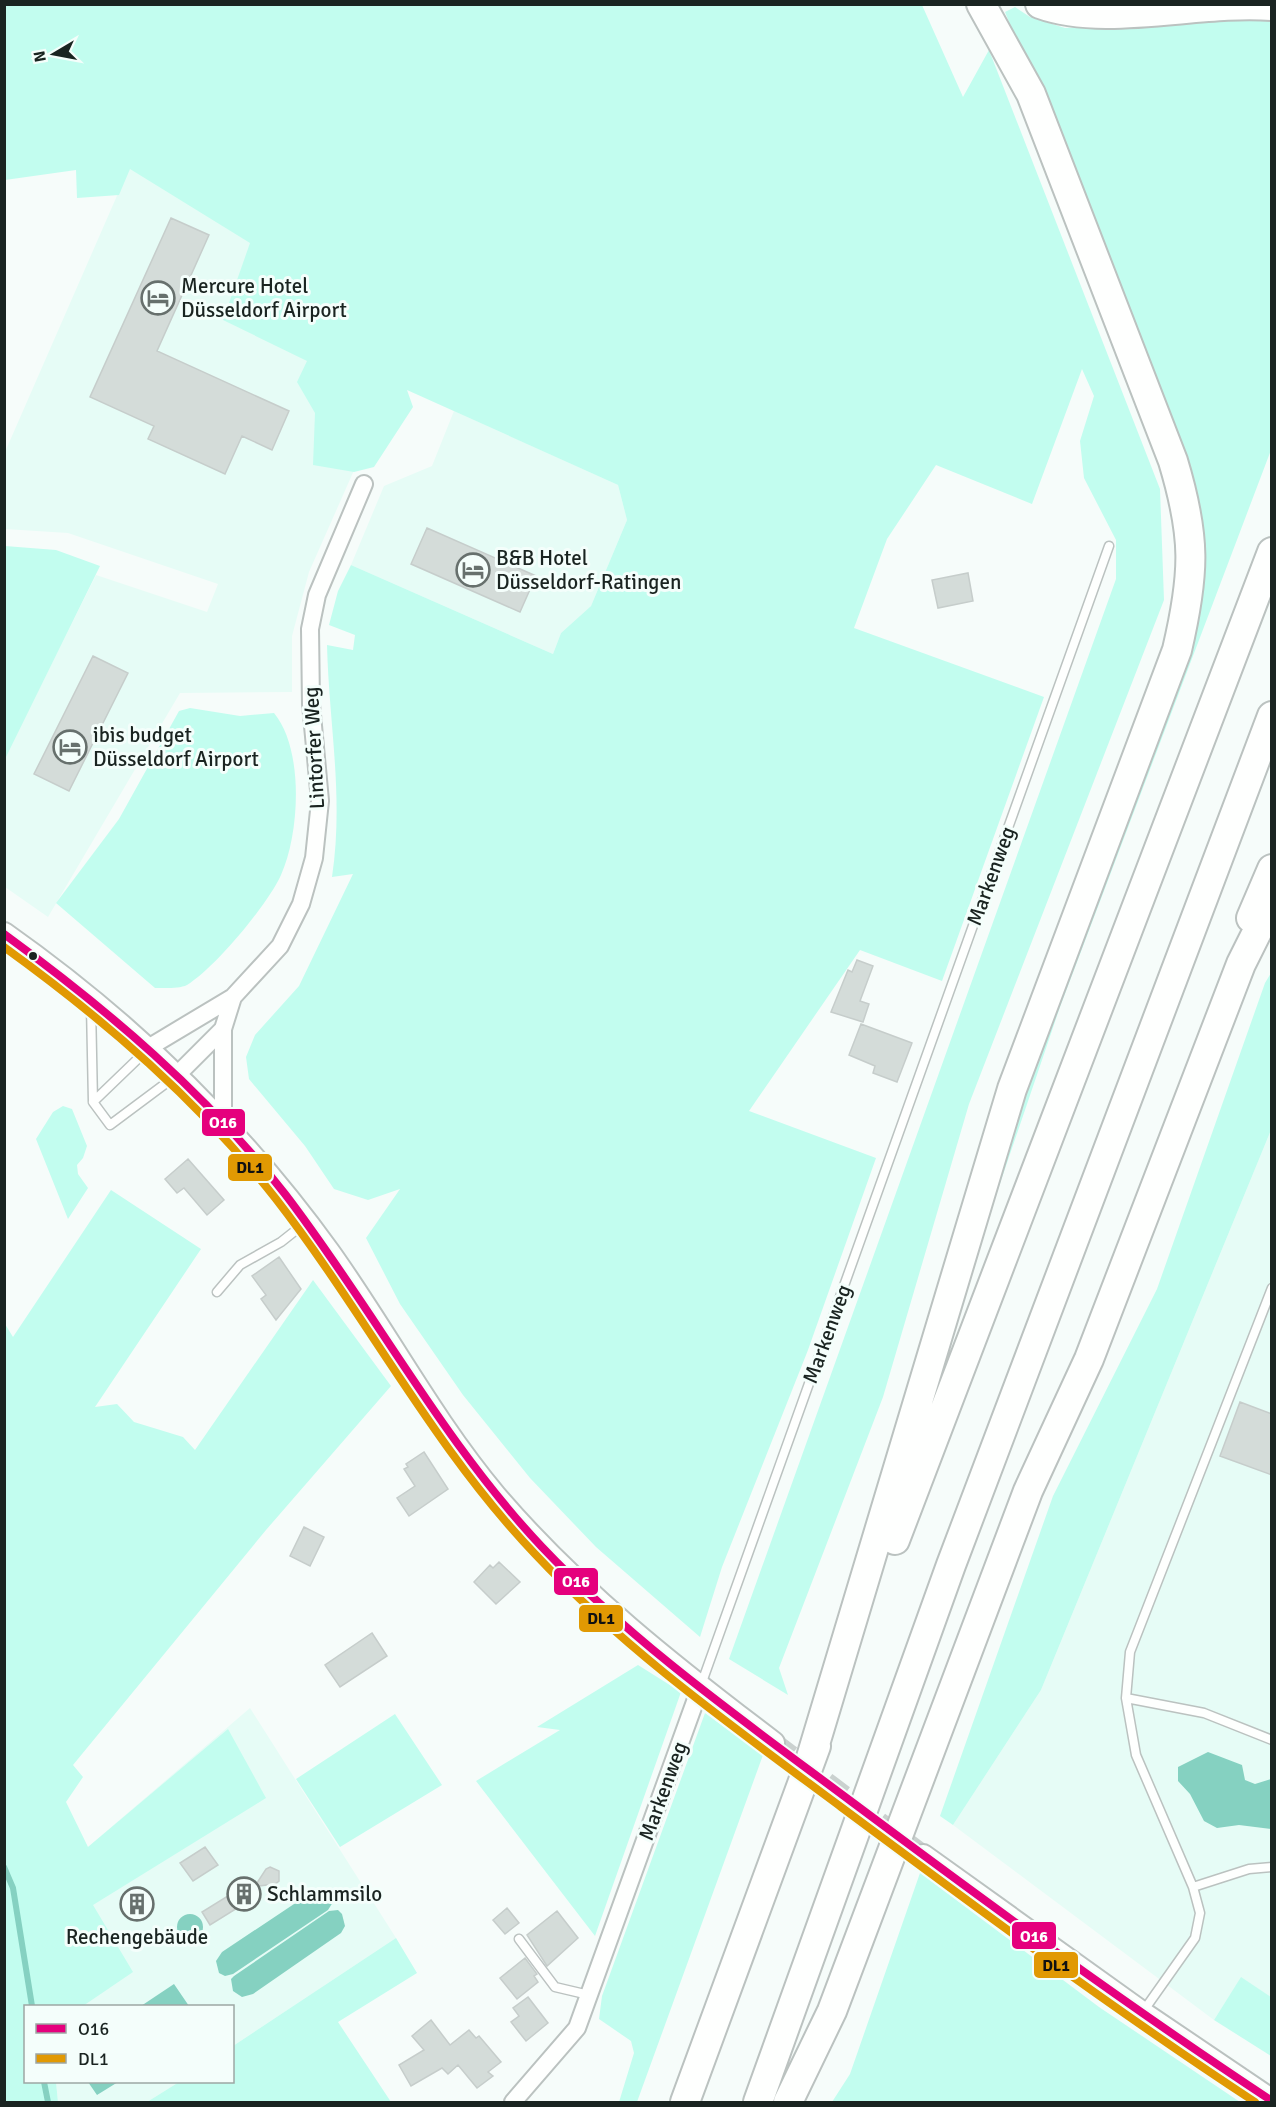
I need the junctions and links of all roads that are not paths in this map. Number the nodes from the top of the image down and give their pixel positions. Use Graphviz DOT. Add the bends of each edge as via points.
graph roads {
  1 [pos="981,4"];
  2 [pos="1040,4"];
  3 [pos="1272,6"];
  4 [pos="364,484"];
  5 [pos="1109,546"];
  6 [pos="1272,552"];
  7 [pos="1272,716"];
  8 [pos="1265,765"];
  9 [pos="1240,797"];
  10 [pos="1272,869"];
  11 [pos="1272,902"];
  12 [pos="4,934"];
  13 [pos="1241,964"];
  14 [pos="233,997"];
  15 [pos="91,1000"];
  16 [pos="224,1029"];
  17 [pos="148,1048"];
  18 [pos="177,1075"];
  19 [pos="93,1102"];
  20 [pos="223,1121"];
  21 [pos="306,1222"];
  22 [pos="1272,1288"];
  23 [pos="217,1292"];
  24 [pos="700,1688"];
  25 [pos="1126,1698"];
  26 [pos="1272,1740"];
  27 [pos="773,1743"];
  28 [pos="809,1764"];
  29 [pos="923,1856"];
  30 [pos="1272,1867"];
  31 [pos="1193,1887"];
  32 [pos="519,1939"];
  33 [pos="589,1995"];
  34 [pos="1142,2013"];
  35 [pos="1272,2101"];
  36 [pos="513,2103"];
  37 [pos="685,2103"];
  38 [pos="758,2103"];
  39 [pos="788,2103"];
  1 -- 28 [label="highway" via="1031,94 1173,461 1186,504 1192,546 1190,597 1177,650 1012,1089"];
  2 -- 3 [label="highway" via="1088,13"];
  4 -- 14 [label="street, Lintorfer Weg" via="316,595 310,629 311,704 320,801 314,858 301,904 280,946"];
  5 -- 24 [label="lane, Markenweg"];
  6 -- 28 [label="highway"];
  7 -- 9 [label="highway"];
  8 -- 9 [label="lane"];
  9 -- 38 [label="highway" via="960,1543"];
  10 -- 13 [label="highway" via="1253,909"];
  11 -- 13 [label="highway"];
  12 -- 15 [label="main road"];
  13 -- 39 [label="highway" via="1089,1359 1028,1491 832,2011"];
  14 -- 16 [label="street, Lintorfer Weg"];
  14 -- 17 [label="street, Lintorfer Weg"];
  15 -- 17 [label="main road"];
  15 -- 19 [label="lane"];
  16 -- 18 [label="street, Lintorfer Weg"];
  16 -- 20 [label="street, Lintorfer Weg"];
  17 -- 18 [label="main road"];
  17 -- 19 [label="lane"];
  18 -- 19 [label="lane" via="110,1125"];
  18 -- 20 [label="main road"];
  20 -- 21 [label="main road"];
  21 -- 23 [label="lane" via="281,1242 240,1265"];
  21 -- 24 [label="main road" via="441,1423 495,1495 612,1616"];
  22 -- 25 [label="lane" via="1130,1652"];
  24 -- 27 [label="main road"];
  24 -- 33 [label="street, Markenweg"];
  25 -- 26 [label="lane" via="1204,1713"];
  25 -- 31 [label="lane" via="1136,1755"];
  28 -- 37 [label="highway"];
  29 -- 34 [label="main road"];
  30 -- 31 [label="lane" via="1250,1869"];
  31 -- 34 [label="lane" via="1200,1913 1196,1938"];
  32 -- 33 [label="lane" via="555,1987"];
  33 -- 36 [label="street, Markenweg" via="577,2028"];
  34 -- 35 [label="main road"];
}
